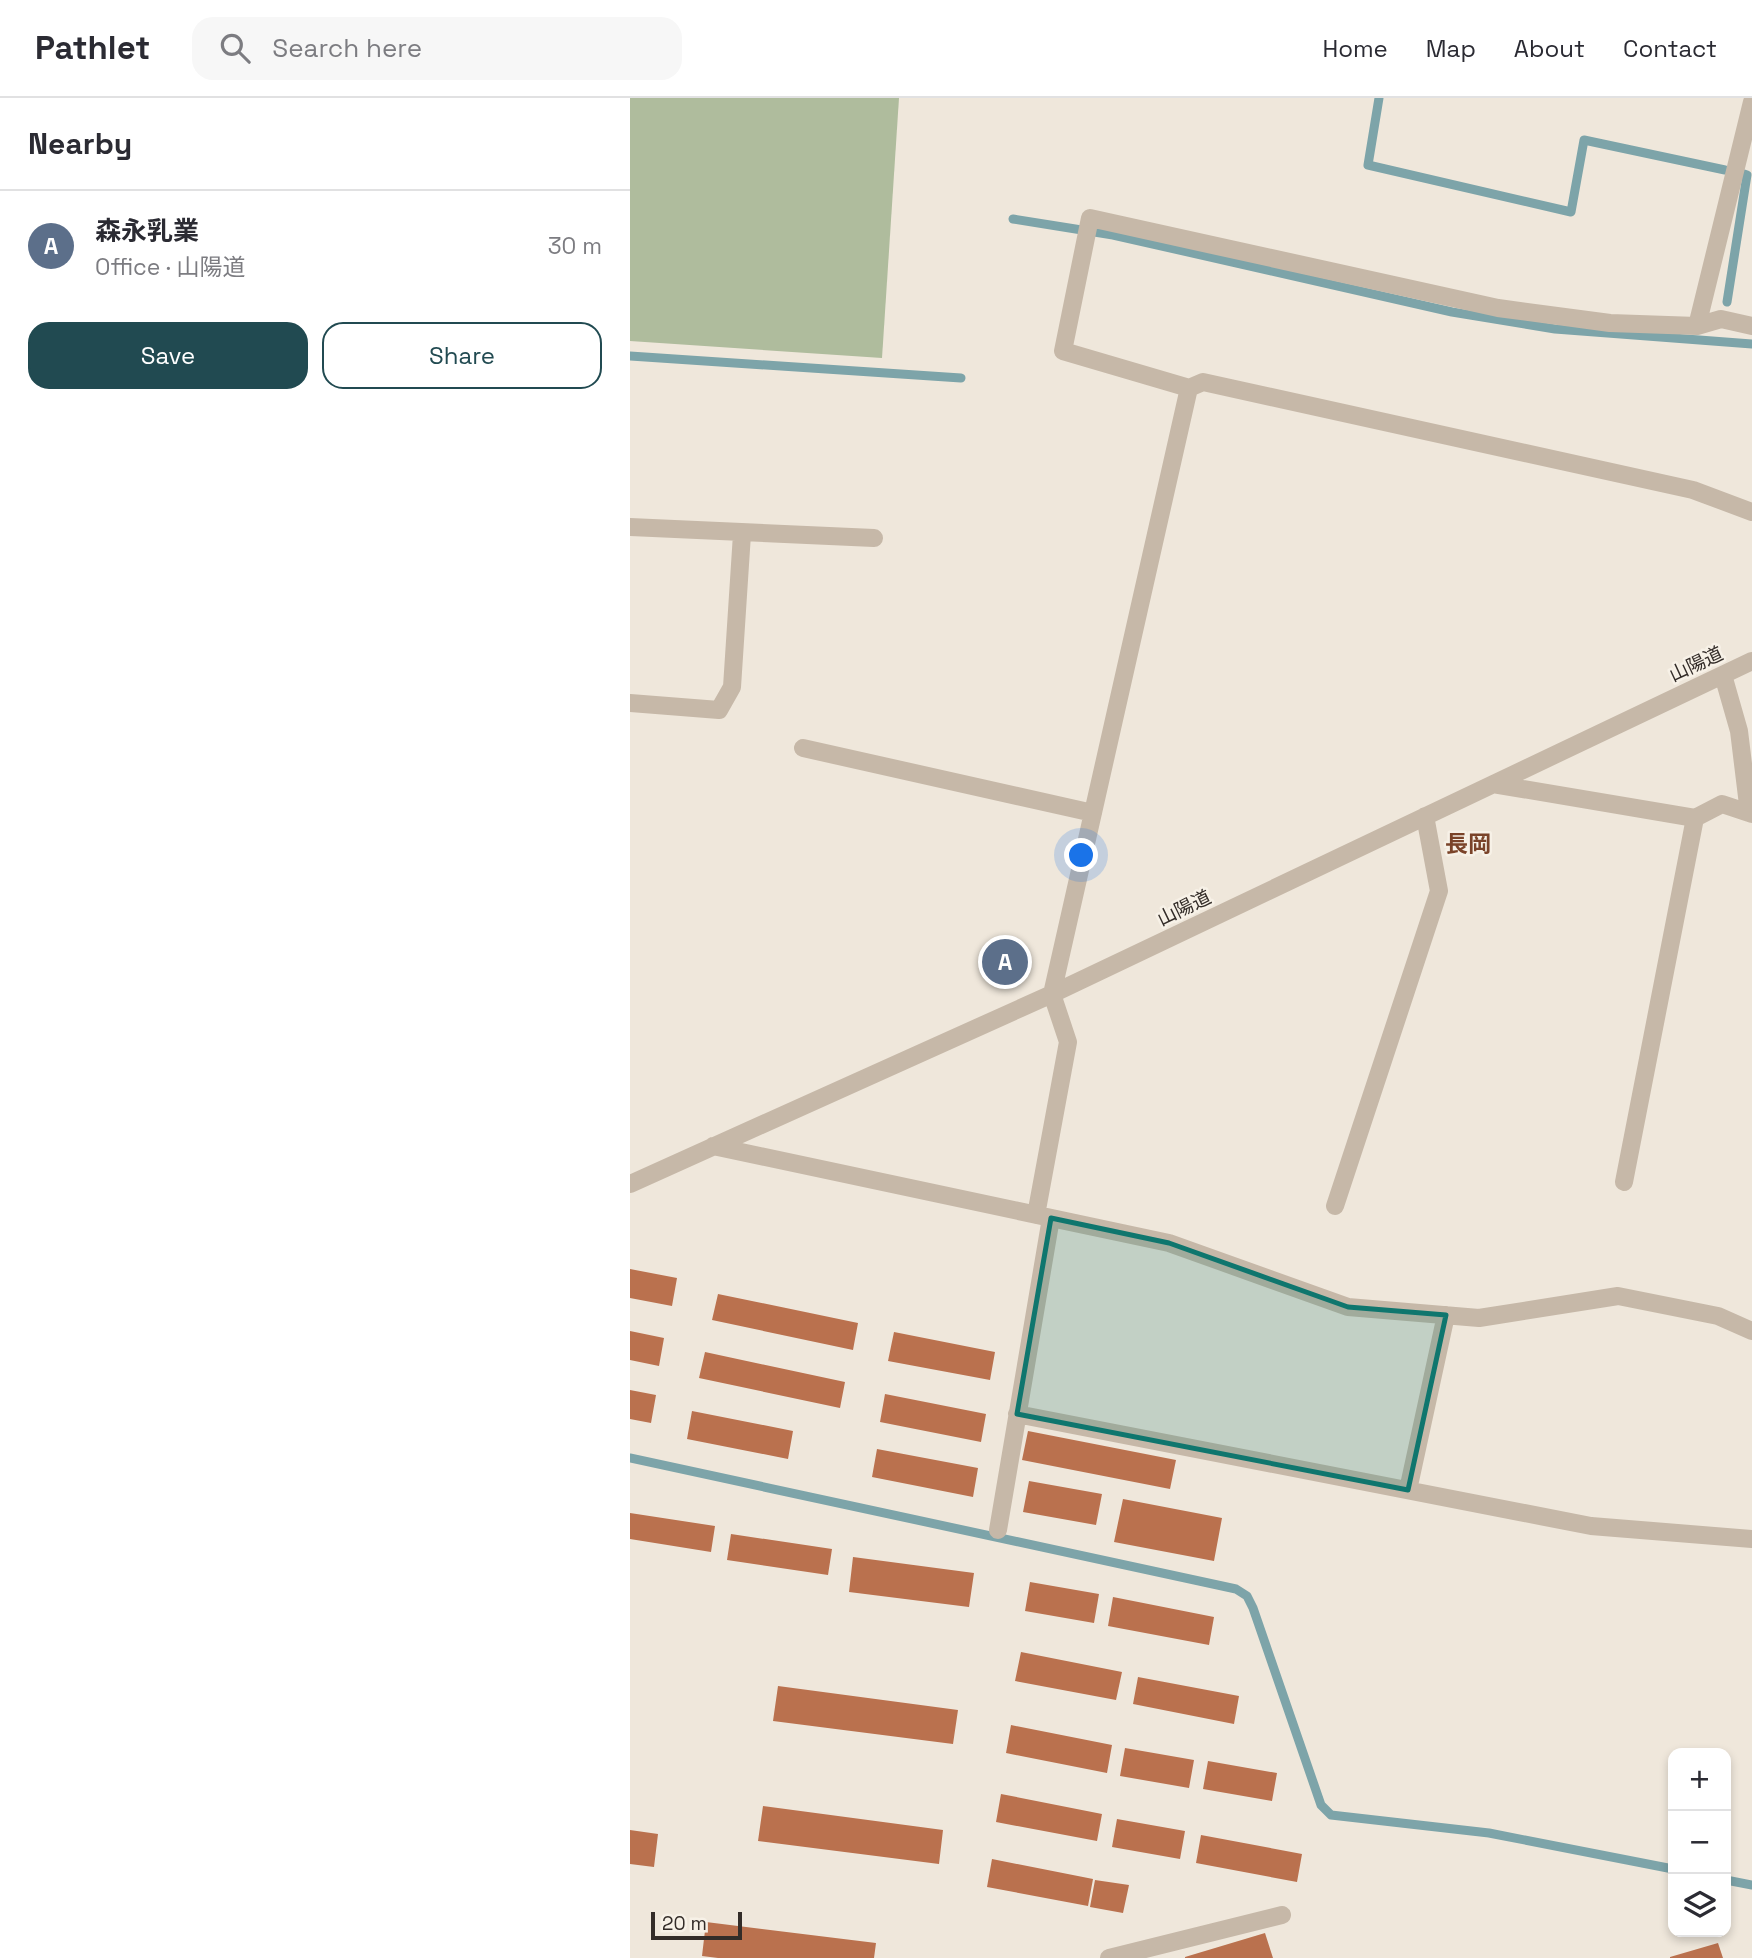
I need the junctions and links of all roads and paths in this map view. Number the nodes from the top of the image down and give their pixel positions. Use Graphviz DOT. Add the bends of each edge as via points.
graph roads {
  1 [pos="1752,102"];
  2 [pos="1697,326"];
  3 [pos="1752,326"];
  4 [pos="1189,387"];
  5 [pos="1752,512"];
  6 [pos="630,527"];
  7 [pos="742,534"];
  8 [pos="874,538"];
  9 [pos="1752,661"];
  10 [pos="1723,675"];
  11 [pos="630,704"];
  12 [pos="803,748"];
  13 [pos="1493,784"];
  14 [pos="1093,813"];
  15 [pos="1751,814"];
  16 [pos="1425,816"];
  17 [pos="1695,818"];
  18 [pos="1052,994"];
  19 [pos="713,1146"];
  20 [pos="1624,1182"];
  21 [pos="630,1184"];
  22 [pos="1335,1206"];
  23 [pos="1043,1216"];
  24 [pos="1446,1315"];
  25 [pos="1752,1331"];
  26 [pos="1017,1414"];
  27 [pos="1408,1490"];
  28 [pos="998,1530"];
  29 [pos="1752,1539"];
  30 [pos="1282,1915"];
  31 [pos="1109,1958"];
  1 -- 2 [label="street"];
  2 -- 3 [label="street" via="1721,319"];
  2 -- 4 [label="street" via="1610,323 1499,307 1090,218 1063,351"];
  4 -- 5 [label="street" via="1203,382 1693,490"];
  4 -- 14 [label="street"];
  6 -- 7 [label="street"];
  7 -- 8 [label="street"];
  7 -- 11 [label="street" via="732,687 719,710"];
  9 -- 10 [label="street, 山陽道"];
  10 -- 13 [label="street, 山陽道"];
  10 -- 15 [label="street" via="1739,731"];
  12 -- 14 [label="street"];
  13 -- 16 [label="street, 山陽道"];
  13 -- 17 [label="street"];
  14 -- 18 [label="street"];
  15 -- 17 [label="street" via="1722,804"];
  16 -- 18 [label="street, 山陽道"];
  16 -- 22 [label="street" via="1439,891"];
  17 -- 20 [label="street"];
  18 -- 19 [label="street, 山陽道"];
  18 -- 23 [label="street" via="1068,1042"];
  19 -- 21 [label="street, 山陽道"];
  19 -- 23 [label="street"];
  23 -- 24 [label="street" via="1169,1243 1348,1307"];
  23 -- 26 [label="street"];
  24 -- 25 [label="street" via="1479,1318 1618,1296 1718,1316"];
  24 -- 27 [label="street"];
  26 -- 27 [label="street"];
  26 -- 28 [label="street"];
  27 -- 29 [label="street" via="1591,1526"];
  30 -- 31 [label="street"];
}
